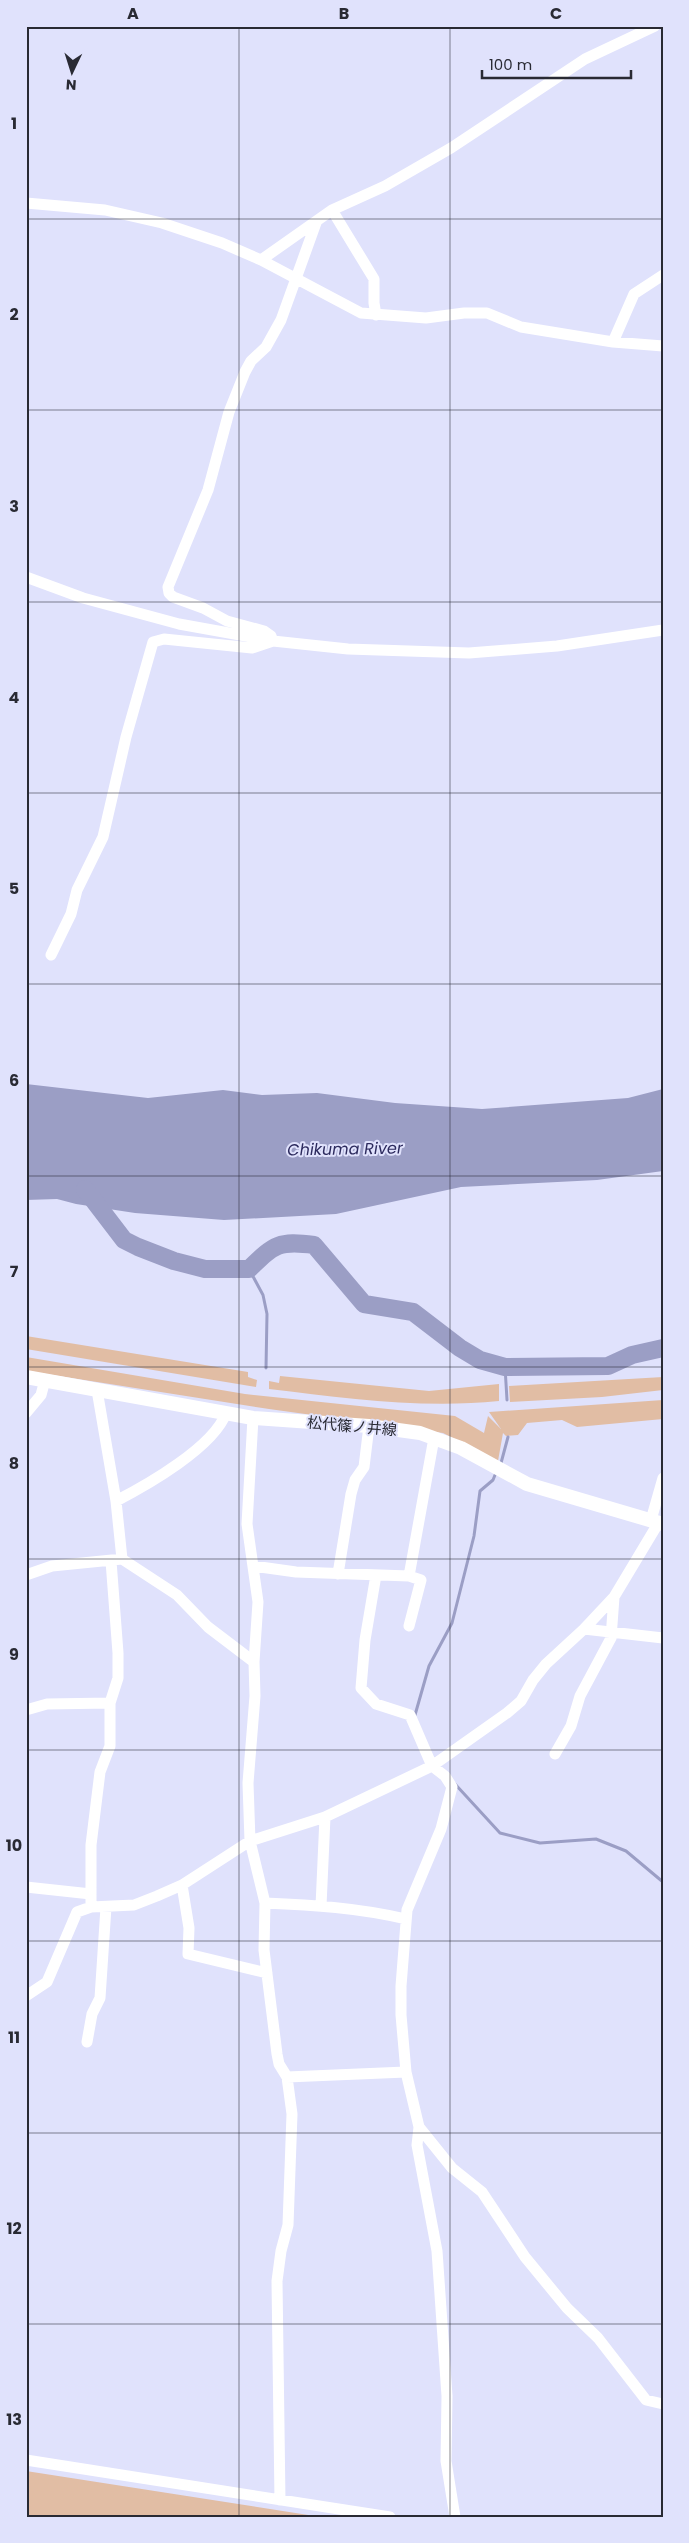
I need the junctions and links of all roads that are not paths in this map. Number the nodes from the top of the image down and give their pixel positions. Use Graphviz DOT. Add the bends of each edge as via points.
graph roads {
  1 [pos="655,26"];
  2 [pos="26,203"];
  3 [pos="332,210"];
  4 [pos="316,223"];
  5 [pos="261,260"];
  6 [pos="663,275"];
  7 [pos="298,278"];
  8 [pos="376,314"];
  9 [pos="613,342"];
  10 [pos="663,346"];
  11 [pos="26,577"];
  12 [pos="663,630"];
  13 [pos="273,641"];
  14 [pos="51,955"];
  15 [pos="26,1377"];
  16 [pos="45,1380"];
  17 [pos="97,1390"];
  18 [pos="26,1413"];
  19 [pos="226,1413"];
  20 [pos="253,1418"];
  21 [pos="370,1426"];
  22 [pos="434,1438"];
  23 [pos="663,1478"];
  24 [pos="116,1501"];
  25 [pos="657,1522"];
  26 [pos="116,1560"];
  27 [pos="252,1566"];
  28 [pos="338,1574"];
  29 [pos="26,1575"];
  30 [pos="376,1575"];
  31 [pos="409,1576"];
  32 [pos="614,1597"];
  33 [pos="410,1626"];
  34 [pos="584,1629"];
  35 [pos="613,1632"];
  36 [pos="663,1638"];
  37 [pos="254,1662"];
  38 [pos="110,1703"];
  39 [pos="26,1710"];
  40 [pos="554,1754"];
  41 [pos="432,1766"];
  42 [pos="325,1817"];
  43 [pos="250,1841"];
  44 [pos="182,1885"];
  45 [pos="26,1887"];
  46 [pos="91,1894"];
  47 [pos="265,1903"];
  48 [pos="321,1906"];
  49 [pos="91,1907"];
  50 [pos="106,1907"];
  51 [pos="406,1920"];
  52 [pos="267,1973"];
  53 [pos="26,1996"];
  54 [pos="87,2042"];
  55 [pos="406,2072"];
  56 [pos="287,2077"];
  57 [pos="419,2127"];
  58 [pos="663,2404"];
  59 [pos="26,2460"];
  60 [pos="280,2500"];
  61 [pos="390,2517"];
  62 [pos="455,2517"];
  1 -- 3 [label="street" via="585,59 434,158 385,186"];
  2 -- 5 [label="street" via="105,210 162,223"];
  3 -- 4 [label="street"];
  3 -- 8 [label="street" via="374,279"];
  4 -- 5 [label="street"];
  4 -- 7 [label="street"];
  5 -- 7 [label="street"];
  6 -- 9 [label="street" via="634,294"];
  7 -- 8 [label="street" via="361,313"];
  7 -- 13 [label="street" via="266,347 251,360 245,372 229,412 208,490 168,586 173,598 264,631"];
  8 -- 9 [label="street" via="426,318 487,313 521,327"];
  9 -- 10 [label="street"];
  11 -- 13 [label="street" via="82,598 179,624"];
  12 -- 13 [label="street" via="557,646 469,653 348,649"];
  13 -- 14 [label="street" via="252,648 164,639 153,642 126,737 103,837 76,890 71,914"];
  15 -- 16 [label="main road, 松代篠ノ井線"];
  16 -- 17 [label="main road, 松代篠ノ井線"];
  16 -- 18 [label="street" via="41,1395"];
  17 -- 19 [label="main road, 松代篠ノ井線"];
  17 -- 24 [label="street"];
  19 -- 20 [label="main road, 松代篠ノ井線"];
  19 -- 24 [label="street" via="223,1422 185,1459"];
  20 -- 21 [label="main road, 松代篠ノ井線"];
  20 -- 27 [label="street" via="247,1524"];
  21 -- 22 [label="main road, 松代篠ノ井線"];
  21 -- 28 [label="street" via="364,1467 351,1494"];
  22 -- 25 [label="main road, 松代篠ノ井線" via="461,1448 526,1484"];
  22 -- 31 [label="street"];
  23 -- 25 [label="street"];
  24 -- 26 [label="street"];
  25 -- 32 [label="street"];
  26 -- 29 [label="street" via="52,1566"];
  26 -- 37 [label="street" via="176,1595 208,1627"];
  26 -- 38 [label="street" via="118,1678"];
  27 -- 28 [label="street"];
  27 -- 37 [label="street" via="258,1602"];
  28 -- 30 [label="street"];
  30 -- 31 [label="street"];
  30 -- 41 [label="street" via="361,1688 376,1704 410,1715"];
  31 -- 33 [label="street" via="421,1580"];
  32 -- 34 [label="street"];
  32 -- 35 [label="street"];
  34 -- 35 [label="street"];
  34 -- 41 [label="street" via="546,1664 521,1701"];
  35 -- 36 [label="street"];
  35 -- 40 [label="street" via="580,1696 572,1726"];
  37 -- 43 [label="street" via="255,1696 248,1782"];
  38 -- 39 [label="street" via="47,1704"];
  38 -- 46 [label="street" via="110,1746 100,1772 91,1845"];
  41 -- 42 [label="street"];
  41 -- 51 [label="street" via="445,1776 452,1787 441,1829 407,1910"];
  42 -- 43 [label="street"];
  42 -- 48 [label="street"];
  43 -- 44 [label="street"];
  43 -- 47 [label="street"];
  44 -- 50 [label="street" via="134,1904"];
  44 -- 52 [label="street" via="189,1928 188,1954"];
  45 -- 46 [label="street"];
  46 -- 49 [label="street"];
  47 -- 48 [label="street"];
  47 -- 52 [label="street"];
  48 -- 51 [label="street" via="373,1911"];
  49 -- 50 [label="street"];
  49 -- 53 [label="street" via="77,1912 47,1982"];
  50 -- 54 [label="street" via="100,1998 92,2014"];
  51 -- 55 [label="street" via="401,2015"];
  52 -- 56 [label="street" via="277,2054"];
  55 -- 56 [label="street"];
  55 -- 57 [label="street"];
  56 -- 60 [label="street" via="292,2114 291,2191 277,2281"];
  57 -- 58 [label="street" via="452,2168 482,2192 530,2264 567,2308 598,2338 646,2400"];
  57 -- 62 [label="street" via="417,2145 437,2251 447,2396 446,2461"];
  59 -- 60 [label="street"];
  60 -- 61 [label="street"];
}
